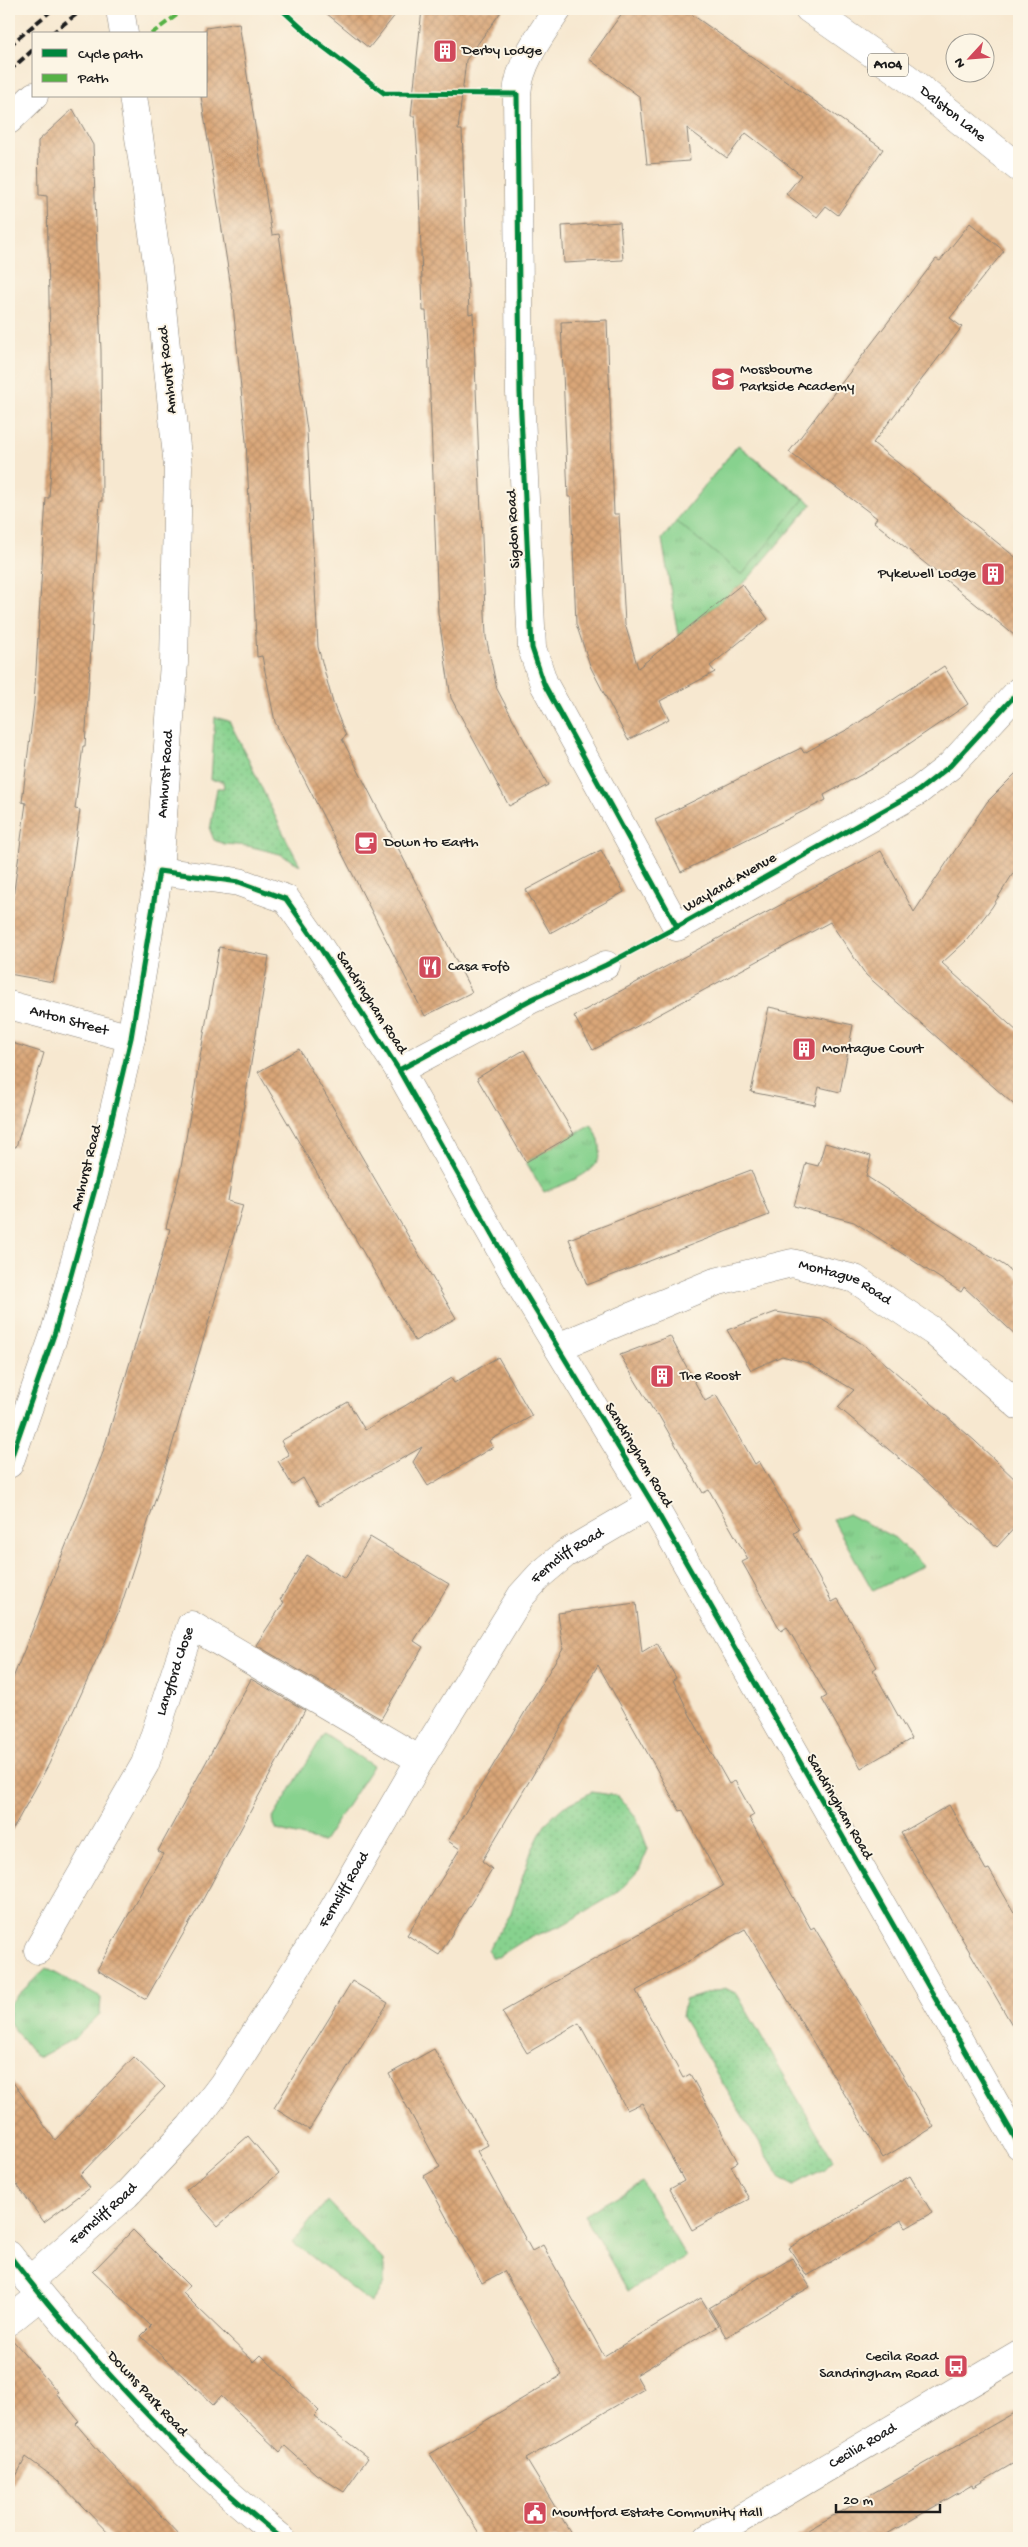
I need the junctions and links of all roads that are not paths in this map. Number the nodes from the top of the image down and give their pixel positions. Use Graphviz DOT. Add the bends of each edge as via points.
graph roads {
  1 [pos="558,9"];
  2 [pos="809,9"];
  3 [pos="32,98"];
  4 [pos="133,98"];
  5 [pos="9,120"];
  6 [pos="1019,168"];
  7 [pos="1019,691"];
  8 [pos="159,871"];
  9 [pos="677,927"];
  10 [pos="606,965"];
  11 [pos="9,1005"];
  12 [pos="131,1038"];
  13 [pos="399,1070"];
  14 [pos="558,1347"];
  15 [pos="1019,1406"];
  16 [pos="9,1464"];
  17 [pos="652,1503"];
  18 [pos="420,1760"];
  19 [pos="38,1950"];
  20 [pos="1019,2145"];
  21 [pos="9,2255"];
  22 [pos="35,2289"];
  23 [pos="9,2321"];
  24 [pos="1019,2354"];
  25 [pos="281,2538"];
  26 [pos="708,2538"];
  1 -- 9 [label="street, Sigdon Road" via="534,45 518,85 516,111 520,393 532,648 544,684"];
  2 -- 6 [label="street, Dalston Lane / A104" via="906,77"];
  3 -- 5 [label="street"];
  4 -- 8 [label="street, Amhurst Road" via="158,268 178,467 174,663"];
  7 -- 9 [label="street, Wayland Avenue" via="950,766 918,791"];
  8 -- 12 [label="street, Amhurst Road"];
  8 -- 13 [label="street, Sandringham Road" via="239,882 286,899"];
  10 -- 13 [label="street" via="532,999"];
  11 -- 12 [label="street, Anton Street"];
  12 -- 16 [label="street, Amhurst Road" via="97,1182 55,1332"];
  13 -- 14 [label="street, Sandringham Road"];
  14 -- 15 [label="street, Montague Road" via="715,1282 792,1263 855,1279 934,1332"];
  14 -- 17 [label="street, Sandringham Road"];
  17 -- 18 [label="street, Ferncliff Road" via="565,1554 521,1596"];
  17 -- 20 [label="street, Sandringham Road"];
  18 -- 19 [label="street, Langford Close" via="191,1625 145,1764"];
  18 -- 22 [label="street, Ferncliff Road" via="326,1920 217,2091 190,2127"];
  21 -- 22 [label="street, Downs Park Road"];
  22 -- 23 [label="street, Ferncliff Road"];
  22 -- 25 [label="street, Downs Park Road" via="142,2410 202,2470"];
  24 -- 26 [label="street, Cecilia Road"];
}
